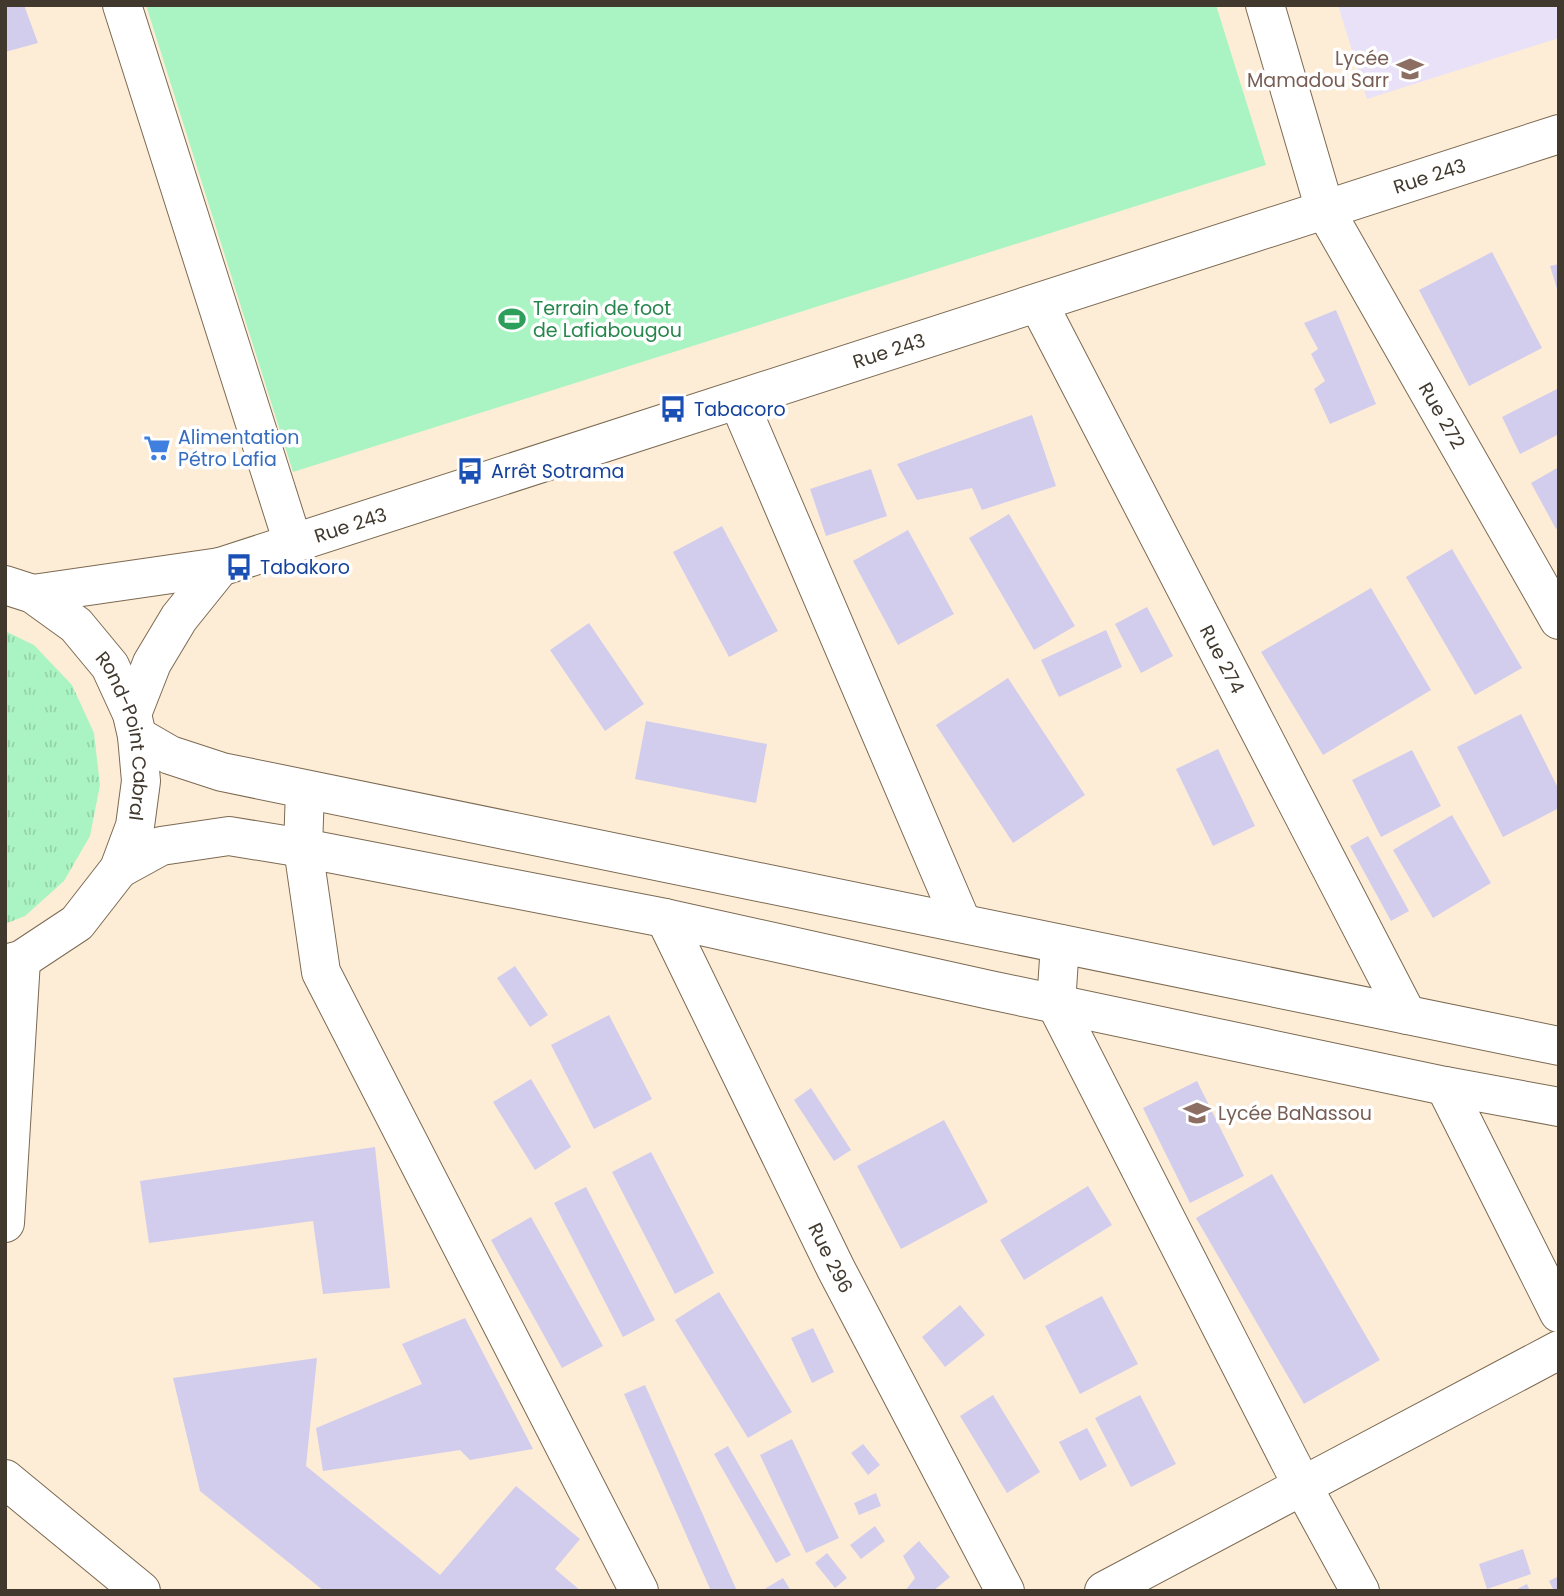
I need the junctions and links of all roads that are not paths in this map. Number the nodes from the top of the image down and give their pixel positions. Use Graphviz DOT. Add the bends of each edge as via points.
graph roads {
  1 [pos="122,5"];
  2 [pos="1265,5"];
  3 [pos="1559,134"];
  4 [pos="1325,210"];
  5 [pos="1038,303"];
  6 [pos="738,400"];
  7 [pos="293,543"];
  8 [pos="220,567"];
  9 [pos="19,589"];
  10 [pos="1559,620"];
  11 [pos="135,725"];
  12 [pos="305,790"];
  13 [pos="303,848"];
  14 [pos="118,869"];
  15 [pos="665,918"];
  16 [pos="962,923"];
  17 [pos="1060,944"];
  18 [pos="13,962"];
  19 [pos="1056,1004"];
  20 [pos="1407,1015"];
  21 [pos="1559,1046"];
  22 [pos="1445,1086"];
  23 [pos="1559,1107"];
  24 [pos="5,1223"];
  25 [pos="1559,1312"];
  26 [pos="1559,1350"];
  27 [pos="5,1479"];
  28 [pos="1302,1485"];
  29 [pos="141,1591"];
  30 [pos="639,1591"];
  31 [pos="1005,1591"];
  32 [pos="1104,1591"];
  33 [pos="1360,1591"];
  1 -- 7 [label="street"];
  2 -- 4 [label="street, Rue 272"];
  3 -- 4 [label="street, Rue 243"];
  4 -- 5 [label="street, Rue 243"];
  4 -- 10 [label="street, Rue 272"];
  5 -- 6 [label="street, Rue 243"];
  5 -- 20 [label="street, Rue 274"];
  6 -- 7 [label="street, Rue 243"];
  6 -- 16 [label="street"];
  7 -- 8 [label="street, Rue 243"];
  8 -- 9 [label="street, Rue 243"];
  8 -- 11 [label="street" via="179,618 152,663"];
  9 -- 11 [label="street, Rond-Point Cabral" via="76,625 110,666"];
  11 -- 12 [label="street" via="170,755"];
  11 -- 14 [label="street, Rond-Point Cabral" via="141,781 135,826"];
  12 -- 13 [label="street"];
  12 -- 16 [label="street"];
  13 -- 14 [label="street" via="229,836 161,846"];
  13 -- 15 [label="street"];
  13 -- 30 [label="street" via="321,972"];
  14 -- 18 [label="street, Rond-Point Cabral" via="78,923"];
  15 -- 19 [label="street"];
  15 -- 31 [label="street, Rue 296" via="836,1269"];
  16 -- 17 [label="street"];
  17 -- 19 [label="street"];
  17 -- 20 [label="street"];
  18 -- 24 [label="street"];
  19 -- 22 [label="street"];
  19 -- 28 [label="street"];
  20 -- 21 [label="street"];
  22 -- 23 [label="street"];
  22 -- 25 [label="street"];
  26 -- 28 [label="street"];
  27 -- 29 [label="street"];
  28 -- 32 [label="street"];
  28 -- 33 [label="street"];
}
